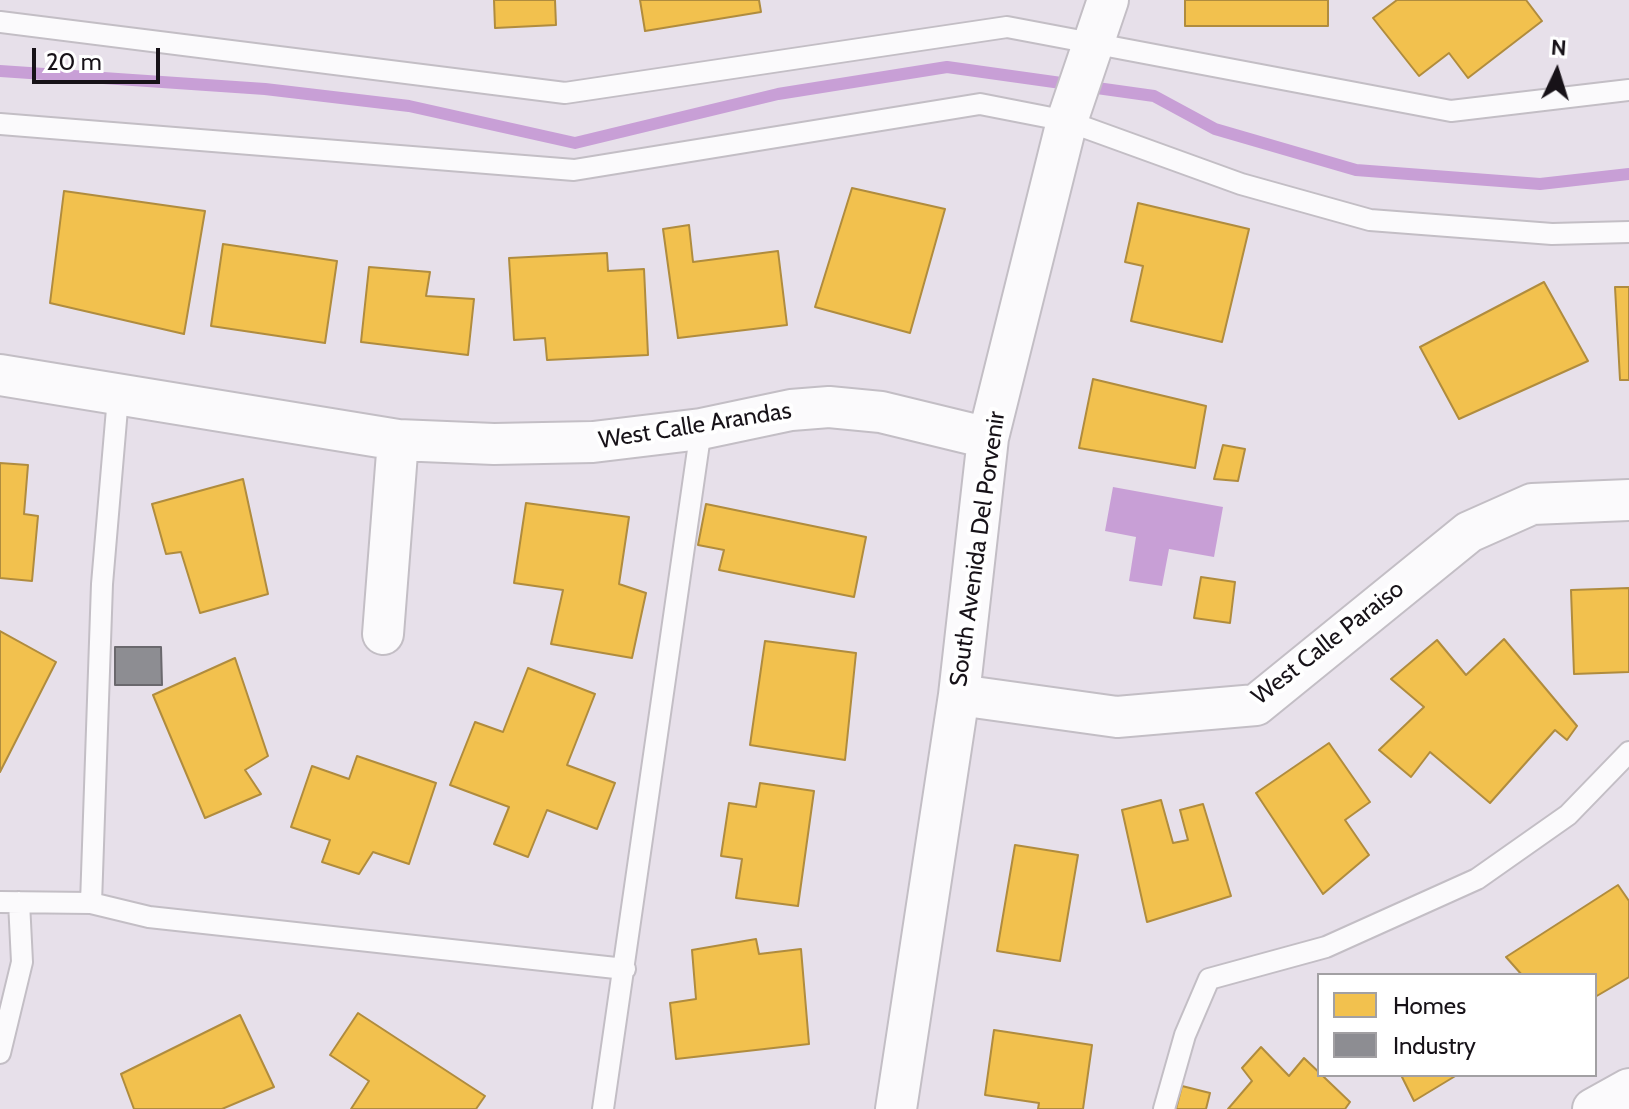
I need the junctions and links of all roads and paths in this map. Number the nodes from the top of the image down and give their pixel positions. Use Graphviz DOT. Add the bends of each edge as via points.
graph roads {
  1 [pos="1108,0"];
  2 [pos="0,22"];
  3 [pos="1094,43"];
  4 [pos="1629,90"];
  5 [pos="1067,121"];
  6 [pos="0,124"];
  7 [pos="1629,232"];
  8 [pos="0,375"];
  9 [pos="118,397"];
  10 [pos="701,429"];
  11 [pos="988,438"];
  12 [pos="398,440"];
  13 [pos="1629,500"];
  14 [pos="383,634"];
  15 [pos="959,695"];
  16 [pos="1629,752"];
  17 [pos="9,902"];
  18 [pos="91,903"];
  19 [pos="625,969"];
  20 [pos="0,1053"];
  21 [pos="1629,1089"];
  22 [pos="603,1109"];
  23 [pos="896,1109"];
  24 [pos="1164,1109"];
  25 [pos="1593,1109"];
  1 -- 3 [label="street, South Avenida Del Porvenir"];
  2 -- 3 [label="lane" via="565,93 1007,27"];
  3 -- 4 [label="lane" via="1451,111"];
  3 -- 5 [label="street, South Avenida Del Porvenir"];
  5 -- 6 [label="lane" via="980,104 574,170"];
  5 -- 7 [label="lane" via="1241,184 1370,220 1552,234"];
  5 -- 11 [label="street, South Avenida Del Porvenir"];
  8 -- 9 [label="street, West Calle Arandas"];
  9 -- 12 [label="street, West Calle Arandas"];
  9 -- 18 [label="lane" via="102,584"];
  10 -- 11 [label="street, West Calle Arandas" via="829,407 881,412"];
  10 -- 12 [label="street, West Calle Arandas" via="593,442"];
  10 -- 19 [label="lane"];
  11 -- 15 [label="street, South Avenida Del Porvenir"];
  12 -- 14 [label="street"];
  13 -- 15 [label="street, West Calle Paraiso" via="1532,504 1469,532 1256,705 1117,717"];
  15 -- 23 [label="street, South Avenida Del Porvenir"];
  16 -- 24 [label="lane" via="1568,815 1477,879 1326,947 1209,979 1185,1035"];
  17 -- 18 [label="lane"];
  17 -- 20 [label="lane" via="22,962"];
  18 -- 19 [label="lane" via="149,917"];
  19 -- 22 [label="lane"];
  21 -- 25 [label="street"];
}
